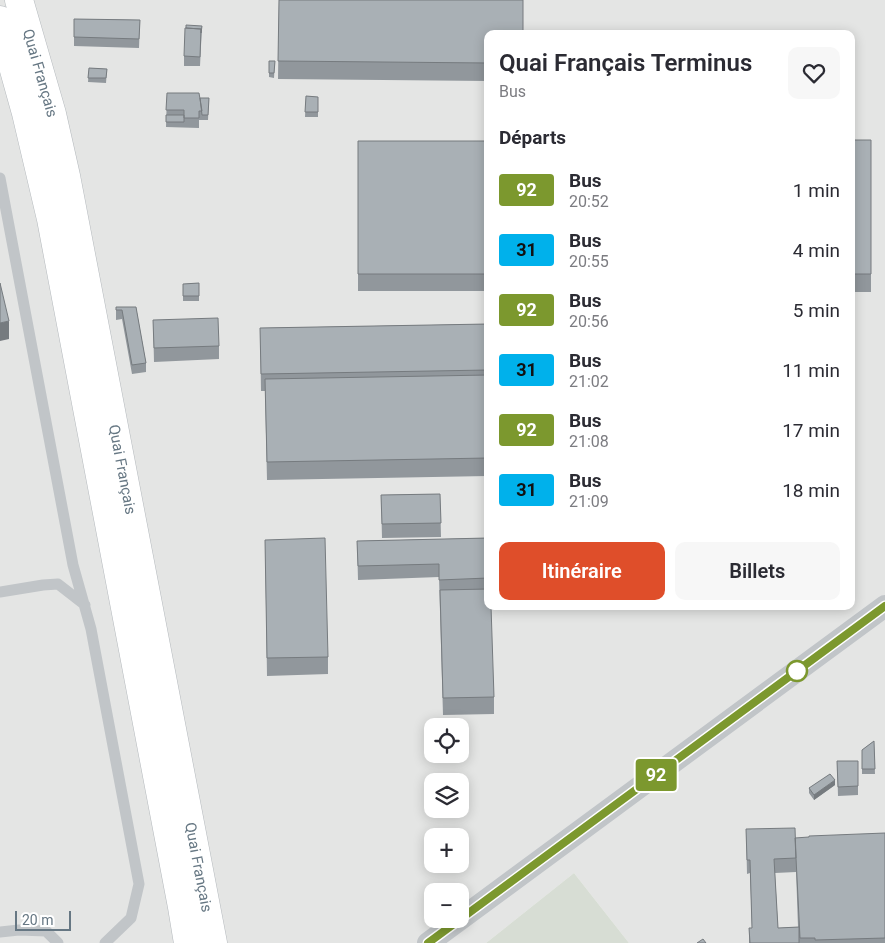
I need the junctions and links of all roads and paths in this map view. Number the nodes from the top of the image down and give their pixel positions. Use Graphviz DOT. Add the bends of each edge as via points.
graph roads {
  1 [pos="19,0"];
  2 [pos="0,20"];
  3 [pos="0,178"];
  4 [pos="0,592"];
  5 [pos="84,605"];
  6 [pos="885,606"];
  7 [pos="0,932"];
  8 [pos="58,943"];
  9 [pos="105,943"];
  10 [pos="188,943"];
  11 [pos="213,943"];
  12 [pos="428,943"];
  1 -- 11 [label="main road, Quai Français" via="66,176"];
  2 -- 10 [label="main road, Quai Français" via="51,220"];
  3 -- 5 [label="lane" via="73,565"];
  4 -- 5 [label="lane" via="58,584"];
  5 -- 9 [label="lane" via="139,884 131,918"];
  6 -- 12 [label="street"];
  7 -- 8 [label="lane" via="46,931"];
}
